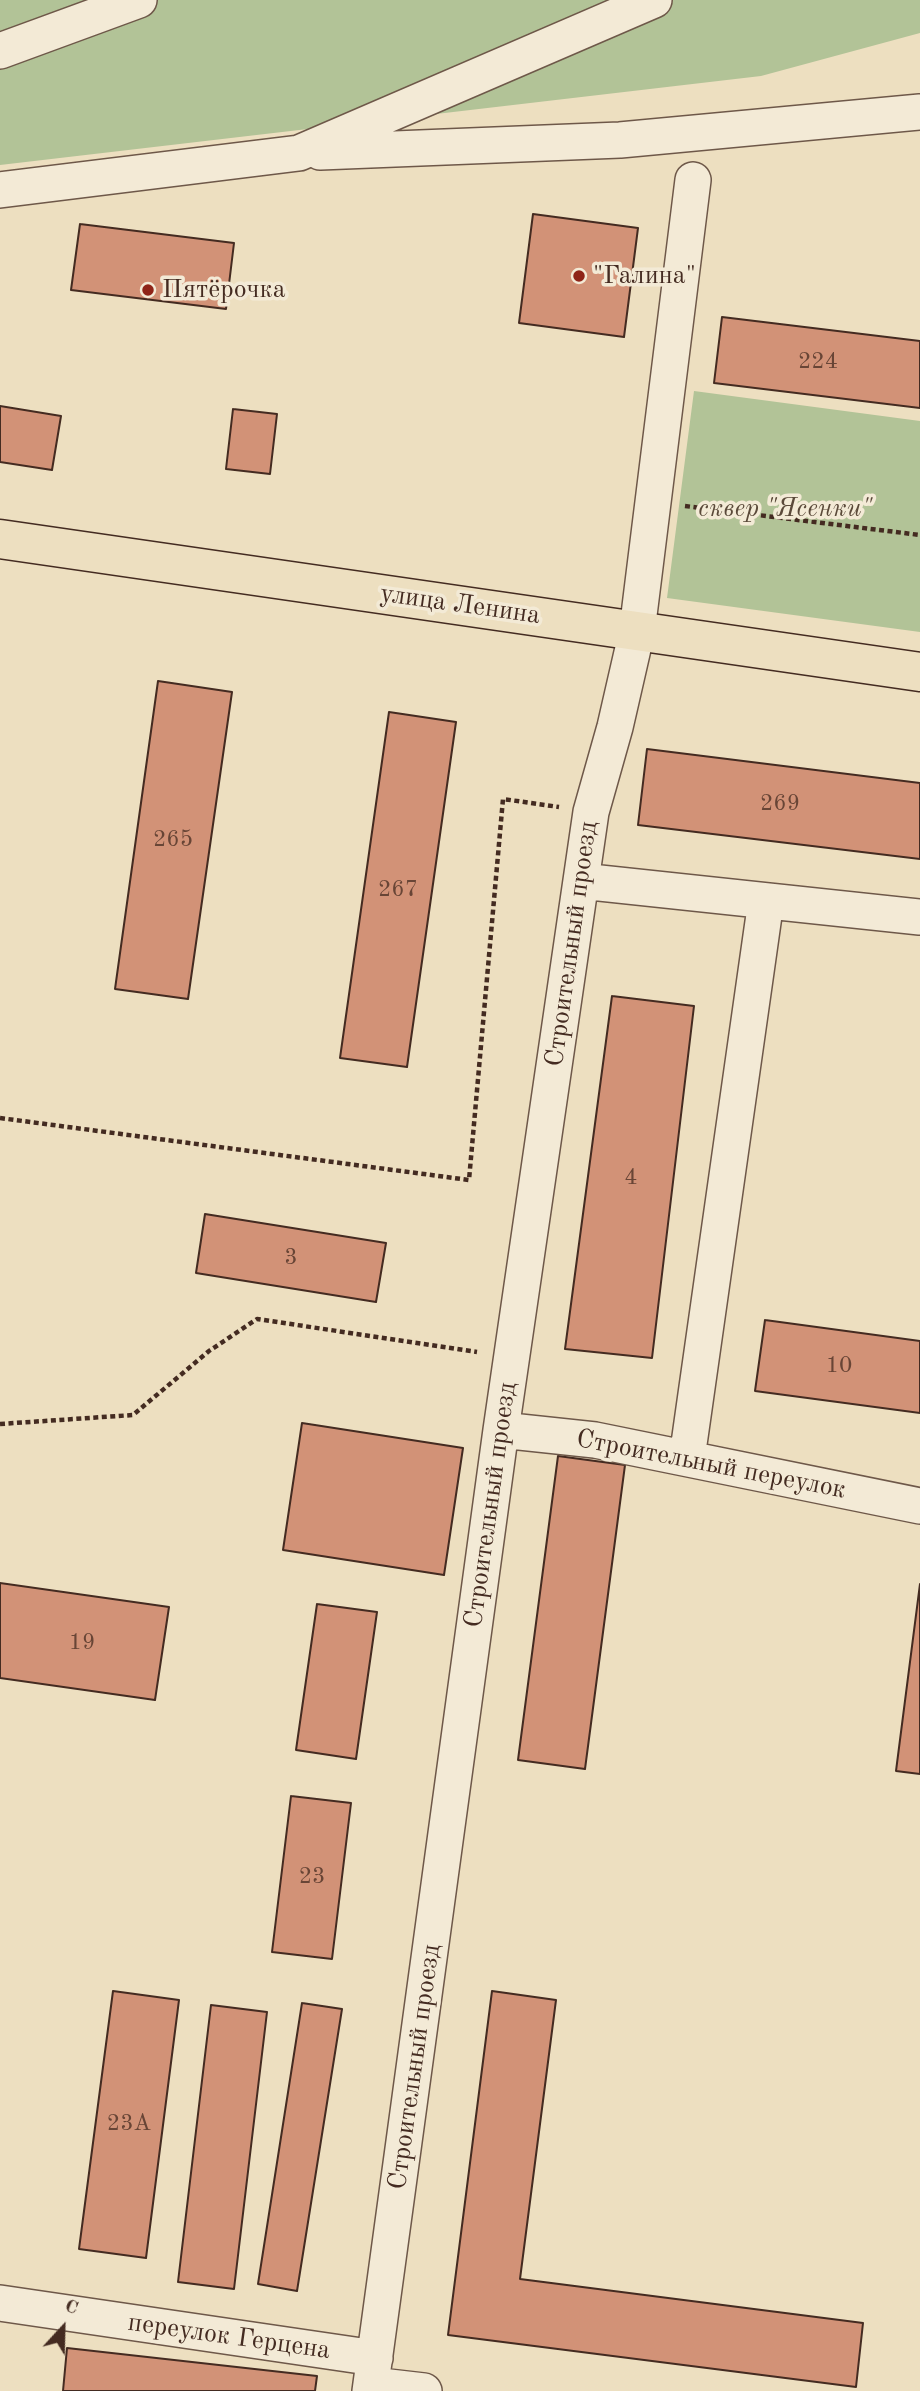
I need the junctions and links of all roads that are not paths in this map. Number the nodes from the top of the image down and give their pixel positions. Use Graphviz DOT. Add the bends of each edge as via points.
graph roads {
  1 [pos="139,0"];
  2 [pos="654,0"];
  3 [pos="0,51"];
  4 [pos="920,112"];
  5 [pos="299,153"];
  6 [pos="693,180"];
  7 [pos="0,190"];
  8 [pos="0,540"];
  9 [pos="637,631"];
  10 [pos="920,672"];
  11 [pos="581,881"];
  12 [pos="766,901"];
  13 [pos="920,917"];
  14 [pos="501,1430"];
  15 [pos="687,1458"];
  16 [pos="920,1506"];
  17 [pos="0,2303"];
  18 [pos="372,2378"];
  19 [pos="424,2391"];
  1 -- 3 [label="street"];
  2 -- 5 [label="street"];
  4 -- 5 [label="street" via="620,140"];
  5 -- 7 [label="street"];
  6 -- 9 [label="street, Строительный проезд"];
  8 -- 9 [label="main road, улица Ленина"];
  9 -- 10 [label="main road, улица Ленина"];
  9 -- 11 [label="street, Строительный проезд" via="591,812"];
  11 -- 12 [label="street"];
  11 -- 14 [label="street, Строительный проезд"];
  12 -- 13 [label="street"];
  12 -- 15 [label="street"];
  14 -- 15 [label="street, Строительный переулок" via="595,1440"];
  14 -- 18 [label="street, Строительный проезд"];
  15 -- 16 [label="street, Строительный переулок"];
  17 -- 18 [label="street, переулок Герцена"];
  18 -- 19 [label="street, переулок Герцена"];
}
